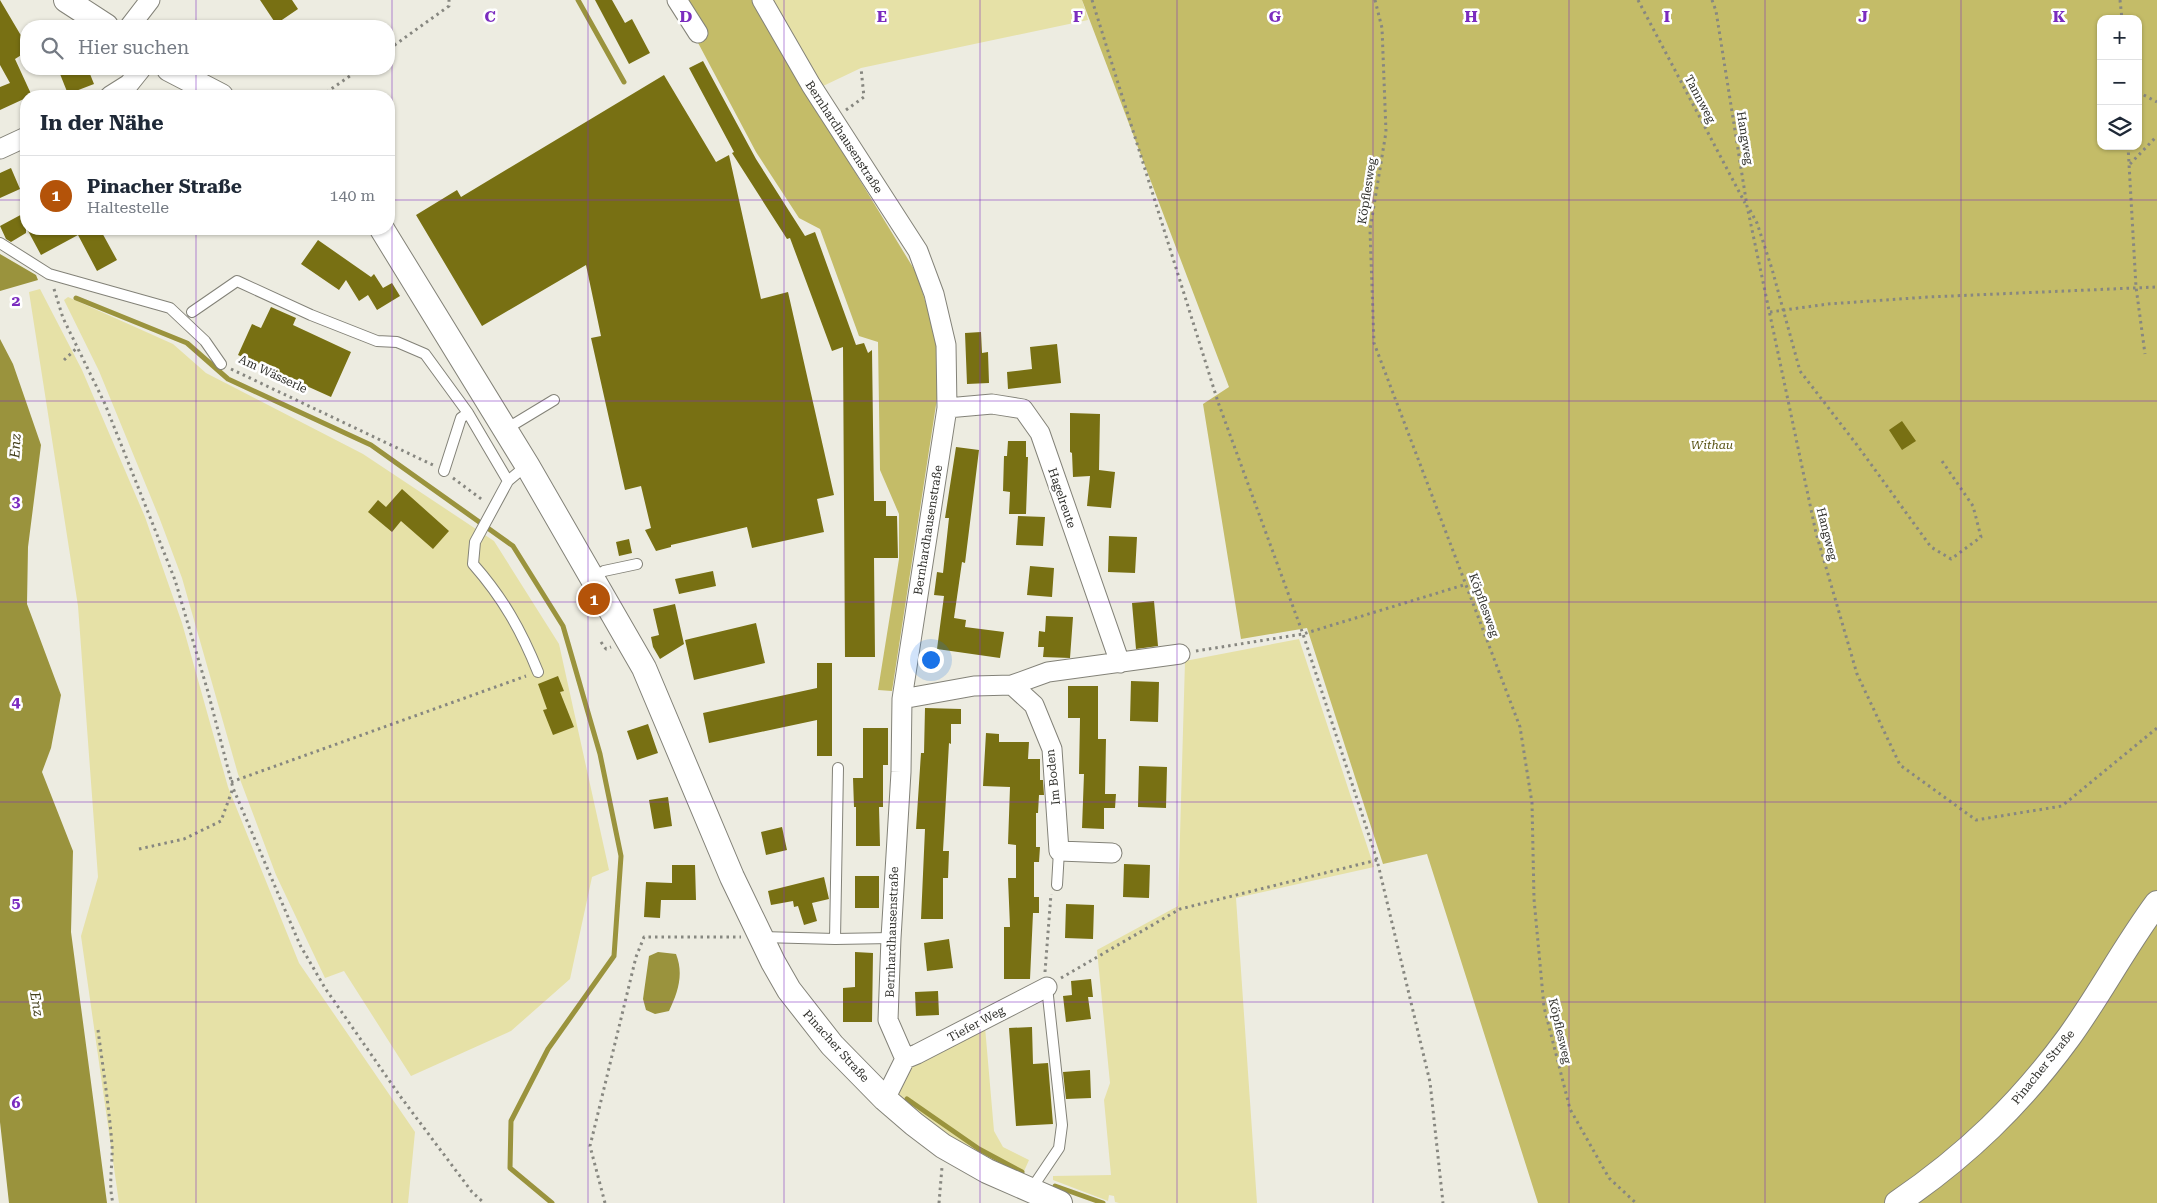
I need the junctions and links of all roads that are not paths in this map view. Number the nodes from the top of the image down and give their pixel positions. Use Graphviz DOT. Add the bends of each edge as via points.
graph roads {
  1 [pos="66,0"];
  2 [pos="150,0"];
  3 [pos="677,0"];
  4 [pos="762,0"];
  5 [pos="97,20"];
  6 [pos="135,20"];
  7 [pos="698,33"];
  8 [pos="136,75"];
  9 [pos="181,75"];
  10 [pos="120,90"];
  11 [pos="209,90"];
  12 [pos="20,140"];
  13 [pos="0,149"];
  14 [pos="386,235"];
  15 [pos="0,243"];
  16 [pos="192,312"];
  17 [pos="221,364"];
  18 [pos="554,400"];
  19 [pos="947,408"];
  20 [pos="468,413"];
  21 [pos="506,430"];
  22 [pos="527,465"];
  23 [pos="444,471"];
  24 [pos="508,481"];
  25 [pos="637,564"];
  26 [pos="592,578"];
  27 [pos="1180,654"];
  28 [pos="1120,663"];
  29 [pos="538,672"];
  30 [pos="1012,685"];
  31 [pos="902,699"];
  32 [pos="838,768"];
  33 [pos="1059,851"];
  34 [pos="1112,853"];
  35 [pos="1057,885"];
  36 [pos="2157,903"];
  37 [pos="760,937"];
  38 [pos="891,938"];
  39 [pos="835,940"];
  40 [pos="1047,986"];
  41 [pos="904,1059"];
  42 [pos="885,1099"];
  43 [pos="1030,1192"];
  44 [pos="1060,1203"];
  45 [pos="1897,1203"];
  1 -- 5 [label="street"];
  2 -- 6 [label="street"];
  3 -- 7 [label="street"];
  4 -- 19 [label="street, Bernhardhausenstraße" via="811,85 918,251 934,294 946,345"];
  8 -- 10 [label="street"];
  9 -- 11 [label="street"];
  12 -- 13 [label="street"];
  14 -- 21 [label="street, Pinacher Straße"];
  15 -- 17 [label="lane, Am Wässerle" via="49,274 170,308 205,341"];
  16 -- 20 [label="lane" via="237,281 376,341 398,342 425,354"];
  18 -- 21 [label="lane"];
  19 -- 28 [label="street, Hagelreute" via="992,404 1023,409 1040,433"];
  19 -- 31 [label="street, Bernhardhausenstraße"];
  20 -- 23 [label="lane" via="461,418"];
  20 -- 24 [label="lane"];
  21 -- 22 [label="street, Pinacher Straße"];
  22 -- 24 [label="lane"];
  22 -- 26 [label="street, Pinacher Straße" via="556,524"];
  24 -- 29 [label="lane" via="475,542 473,564 512,606"];
  25 -- 26 [label="lane" via="604,571"];
  26 -- 37 [label="street, Pinacher Straße" via="644,668"];
  27 -- 28 [label="street"];
  28 -- 30 [label="street" via="1048,672"];
  30 -- 31 [label="street" via="974,686"];
  30 -- 33 [label="street, Im Boden" via="1034,705 1052,749"];
  31 -- 38 [label="street, Bernhardhausenstraße"];
  32 -- 39 [label="lane"];
  33 -- 34 [label="street"];
  33 -- 35 [label="lane, Im Boden"];
  36 -- 45 [label="street, Pinacher Straße" via="2069,1036 2023,1095 1976,1143"];
  37 -- 39 [label="lane"];
  37 -- 42 [label="street, Pinacher Straße" via="808,1018"];
  38 -- 39 [label="lane"];
  38 -- 41 [label="street, Bernhardhausenstraße" via="888,1020"];
  40 -- 41 [label="street, Tiefer Weg"];
  40 -- 43 [label="lane" via="1062,1126 1059,1148"];
  41 -- 42 [label="street"];
  42 -- 43 [label="street, Pinacher Straße" via="943,1146"];
  43 -- 44 [label="street, Pinacher Straße"];
}
